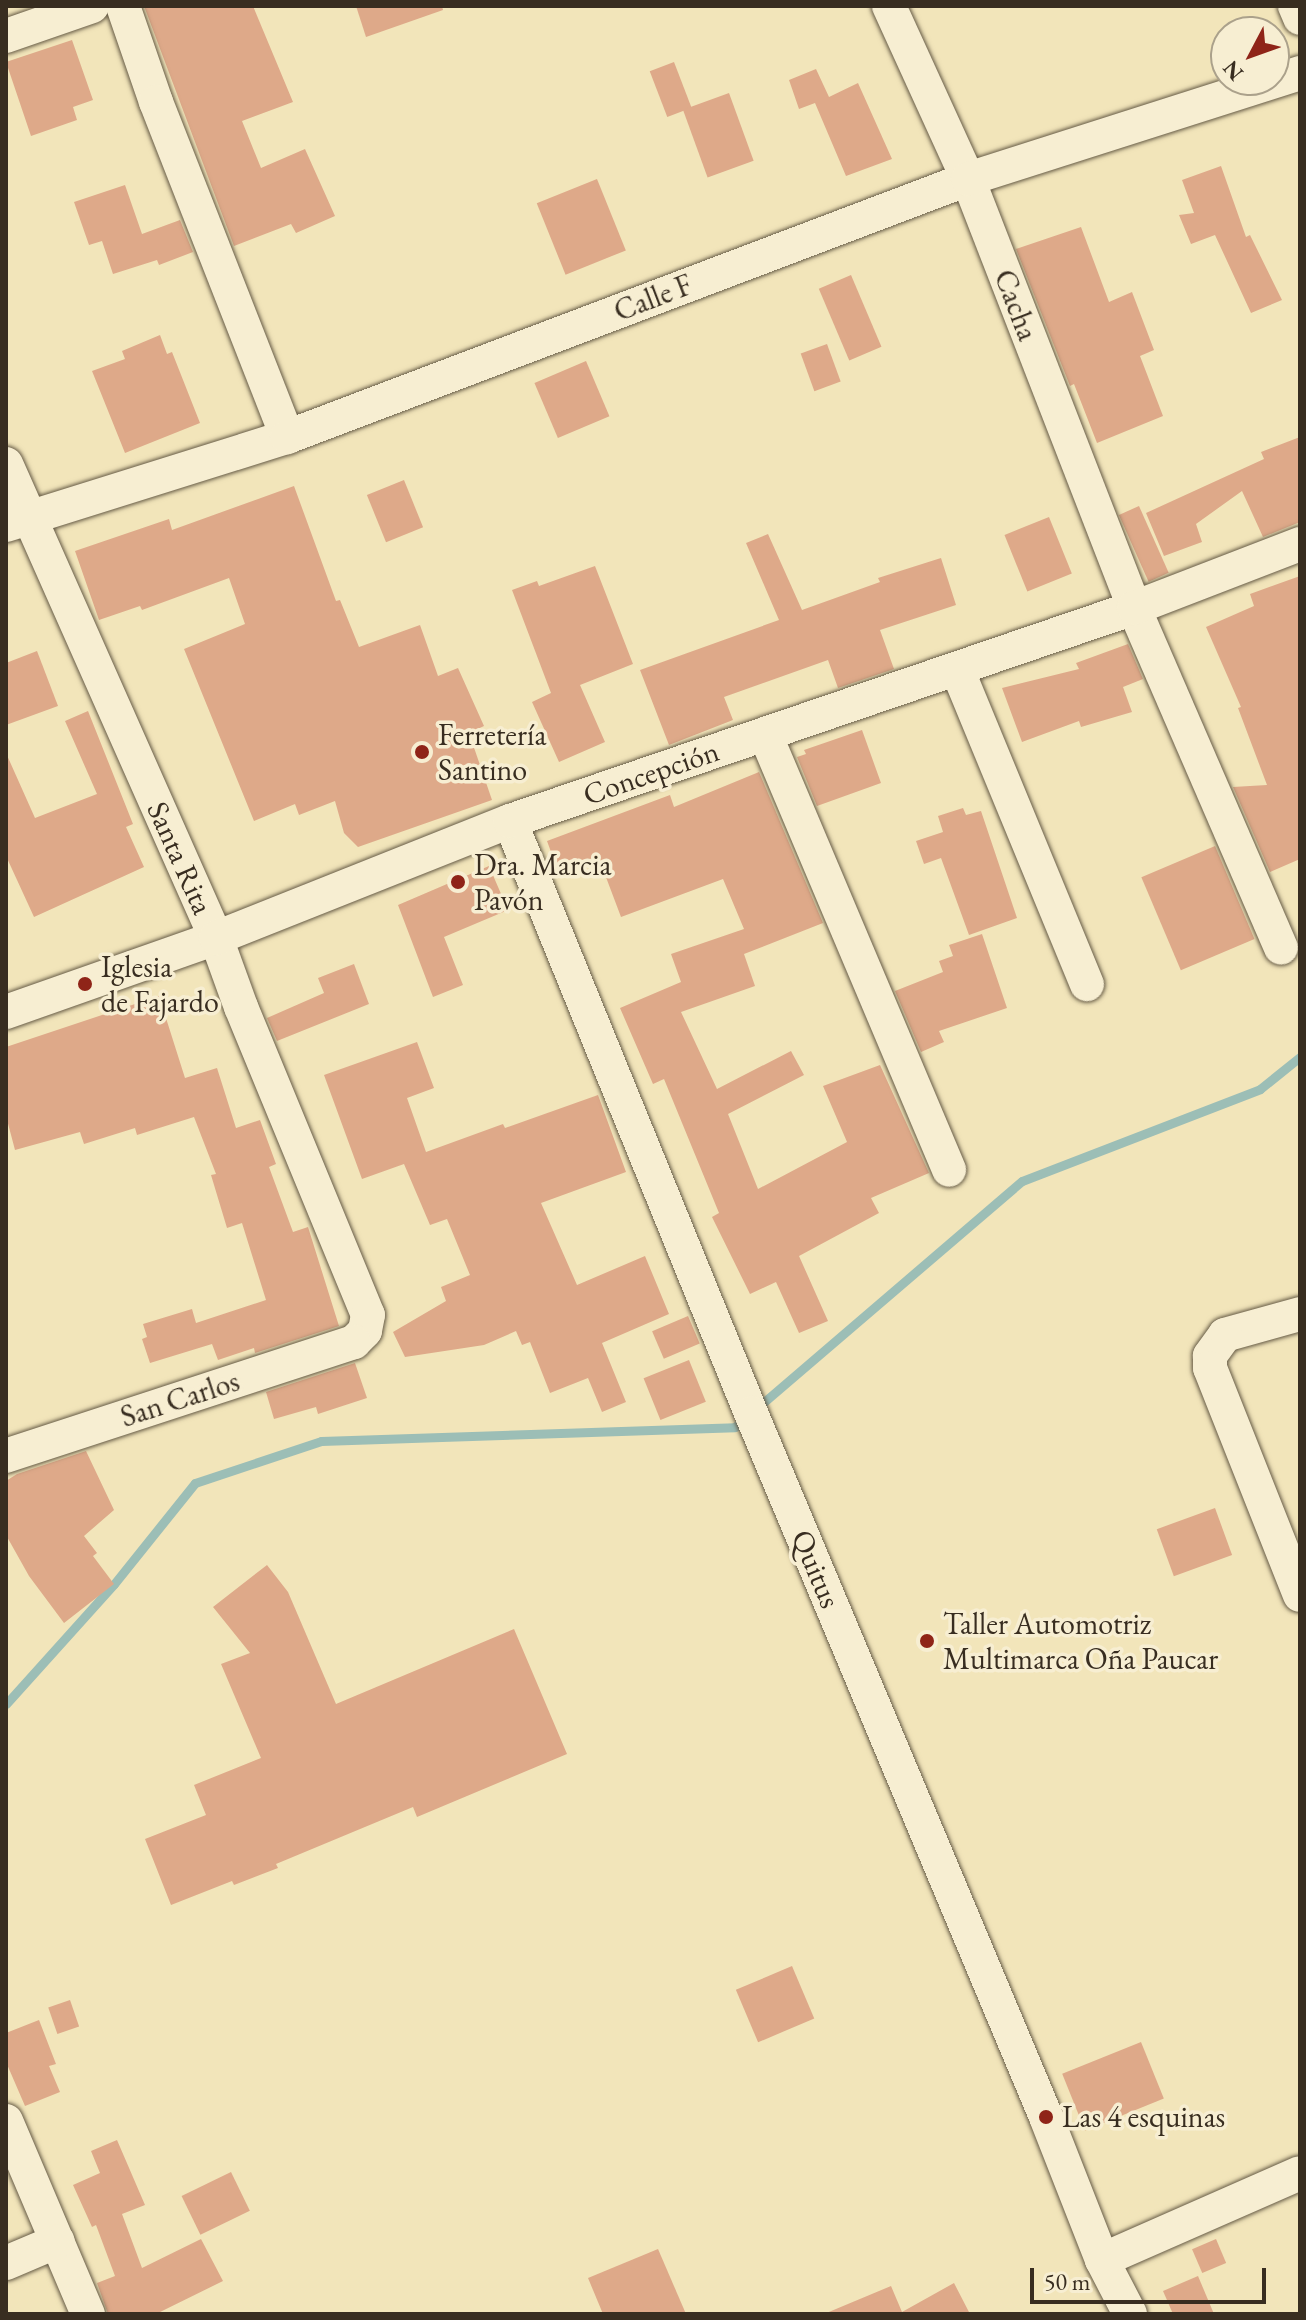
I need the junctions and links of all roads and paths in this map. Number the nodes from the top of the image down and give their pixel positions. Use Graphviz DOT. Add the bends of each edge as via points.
graph roads {
  1 [pos="92,6"];
  2 [pos="123,6"];
  3 [pos="889,6"];
  4 [pos="1295,6"];
  5 [pos="1300,18"];
  6 [pos="6,36"];
  7 [pos="1300,73"];
  8 [pos="968,179"];
  9 [pos="287,437"];
  10 [pos="6,464"];
  11 [pos="18,521"];
  12 [pos="1300,544"];
  13 [pos="1134,608"];
  14 [pos="957,669"];
  15 [pos="765,734"];
  16 [pos="510,821"];
  17 [pos="216,938"];
  18 [pos="1281,948"];
  19 [pos="1087,984"];
  20 [pos="6,1012"];
  21 [pos="949,1170"];
  22 [pos="1300,1314"];
  23 [pos="354,1342"];
  24 [pos="6,1456"];
  25 [pos="1300,1595"];
  26 [pos="6,2121"];
  27 [pos="1300,2173"];
  28 [pos="58,2241"];
  29 [pos="1102,2260"];
  30 [pos="6,2263"];
  31 [pos="88,2314"];
  32 [pos="1130,2314"];
  1 -- 6 [label="street"];
  2 -- 9 [label="street"];
  3 -- 8 [label="street, Cacha"];
  4 -- 5 [label="street"];
  7 -- 8 [label="street, Calle F"];
  8 -- 9 [label="street, Calle F"];
  8 -- 13 [label="street, Cacha"];
  9 -- 11 [label="street, Calle F"];
  10 -- 11 [label="street, Santa Rita"];
  11 -- 17 [label="street, Santa Rita"];
  12 -- 13 [label="street, Concepción"];
  13 -- 14 [label="street, Concepción"];
  13 -- 18 [label="street, Cacha"];
  14 -- 15 [label="street, Concepción"];
  14 -- 19 [label="street"];
  15 -- 16 [label="street, Concepción"];
  15 -- 21 [label="street"];
  16 -- 17 [label="street, Concepción"];
  16 -- 29 [label="street, Quitus"];
  17 -- 20 [label="street, Concepción"];
  17 -- 23 [label="street, Santa Rita" via="368,1315 365,1331"];
  22 -- 25 [label="street" via="1225,1335 1210,1356 1210,1368"];
  23 -- 24 [label="street, San Carlos"];
  26 -- 28 [label="street"];
  27 -- 29 [label="street"];
  28 -- 30 [label="street"];
  28 -- 31 [label="street"];
  29 -- 32 [label="street, Quitus"];
}
